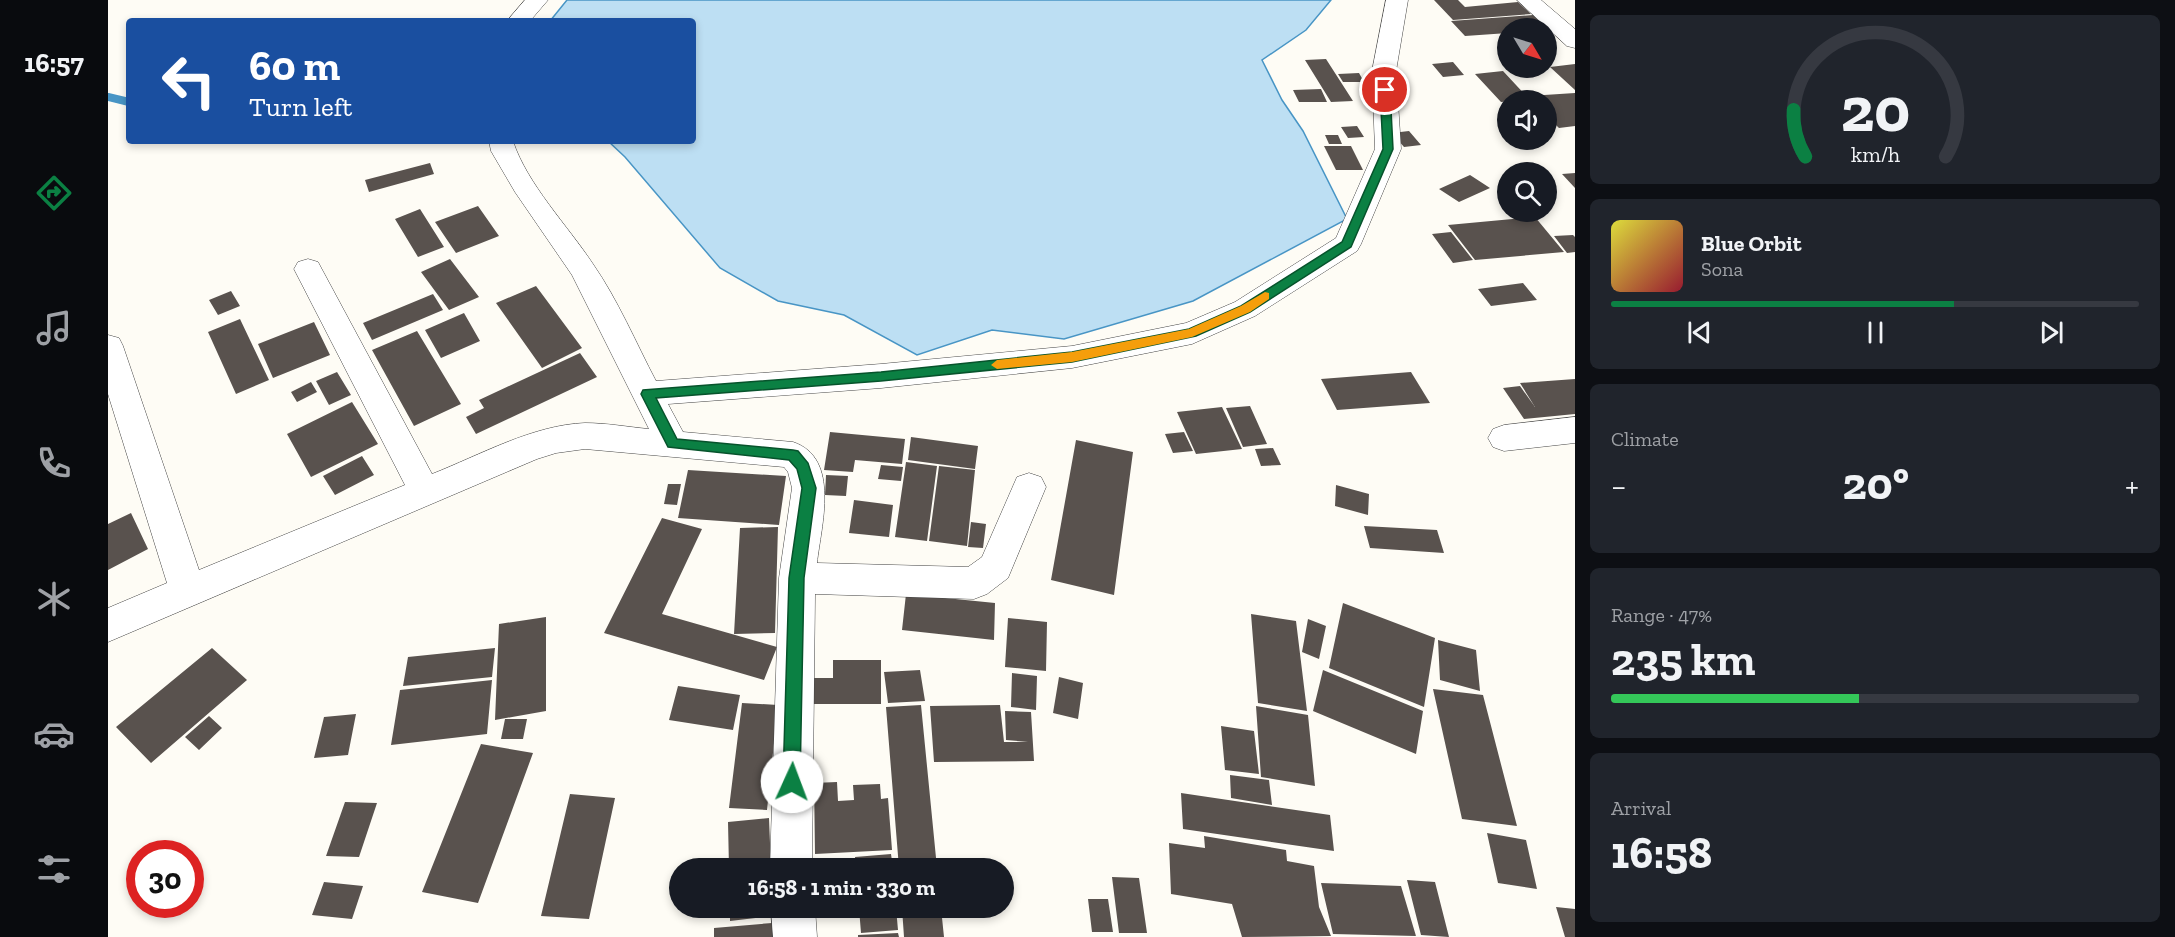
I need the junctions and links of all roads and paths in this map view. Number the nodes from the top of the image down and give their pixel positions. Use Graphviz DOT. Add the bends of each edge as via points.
graph roads {
  1 [pos="537,0"];
  2 [pos="1397,0"];
  3 [pos="1528,0"];
  4 [pos="521,18"];
  5 [pos="1575,41"];
  6 [pos="502,144"];
  7 [pos="308,269"];
  8 [pos="108,346"];
  9 [pos="647,394"];
  10 [pos="1575,430"];
  11 [pos="1504,438"];
  12 [pos="673,444"];
  13 [pos="1029,487"];
  14 [pos="425,492"];
  15 [pos="797,578"];
  16 [pos="188,592"];
  17 [pos="108,625"];
  18 [pos="791,858"];
  19 [pos="794,918"];
  20 [pos="795,937"];
  1 -- 4 [label="street"];
  2 -- 9 [label="street" via="1384,71 1388,149 1347,244 1245,309 1192,333 1072,357"];
  3 -- 5 [label="street"];
  6 -- 9 [label="street" via="528,192 584,272"];
  7 -- 14 [label="street"];
  8 -- 16 [label="street"];
  9 -- 12 [label="street"];
  10 -- 11 [label="street"];
  12 -- 14 [label="street" via="585,436 556,440"];
  12 -- 15 [label="street" via="793,455 804,467 809,488"];
  13 -- 15 [label="street" via="995,567 974,583"];
  14 -- 16 [label="street"];
  15 -- 18 [label="street"];
  16 -- 17 [label="street"];
  19 -- 20 [label="street"];
}
